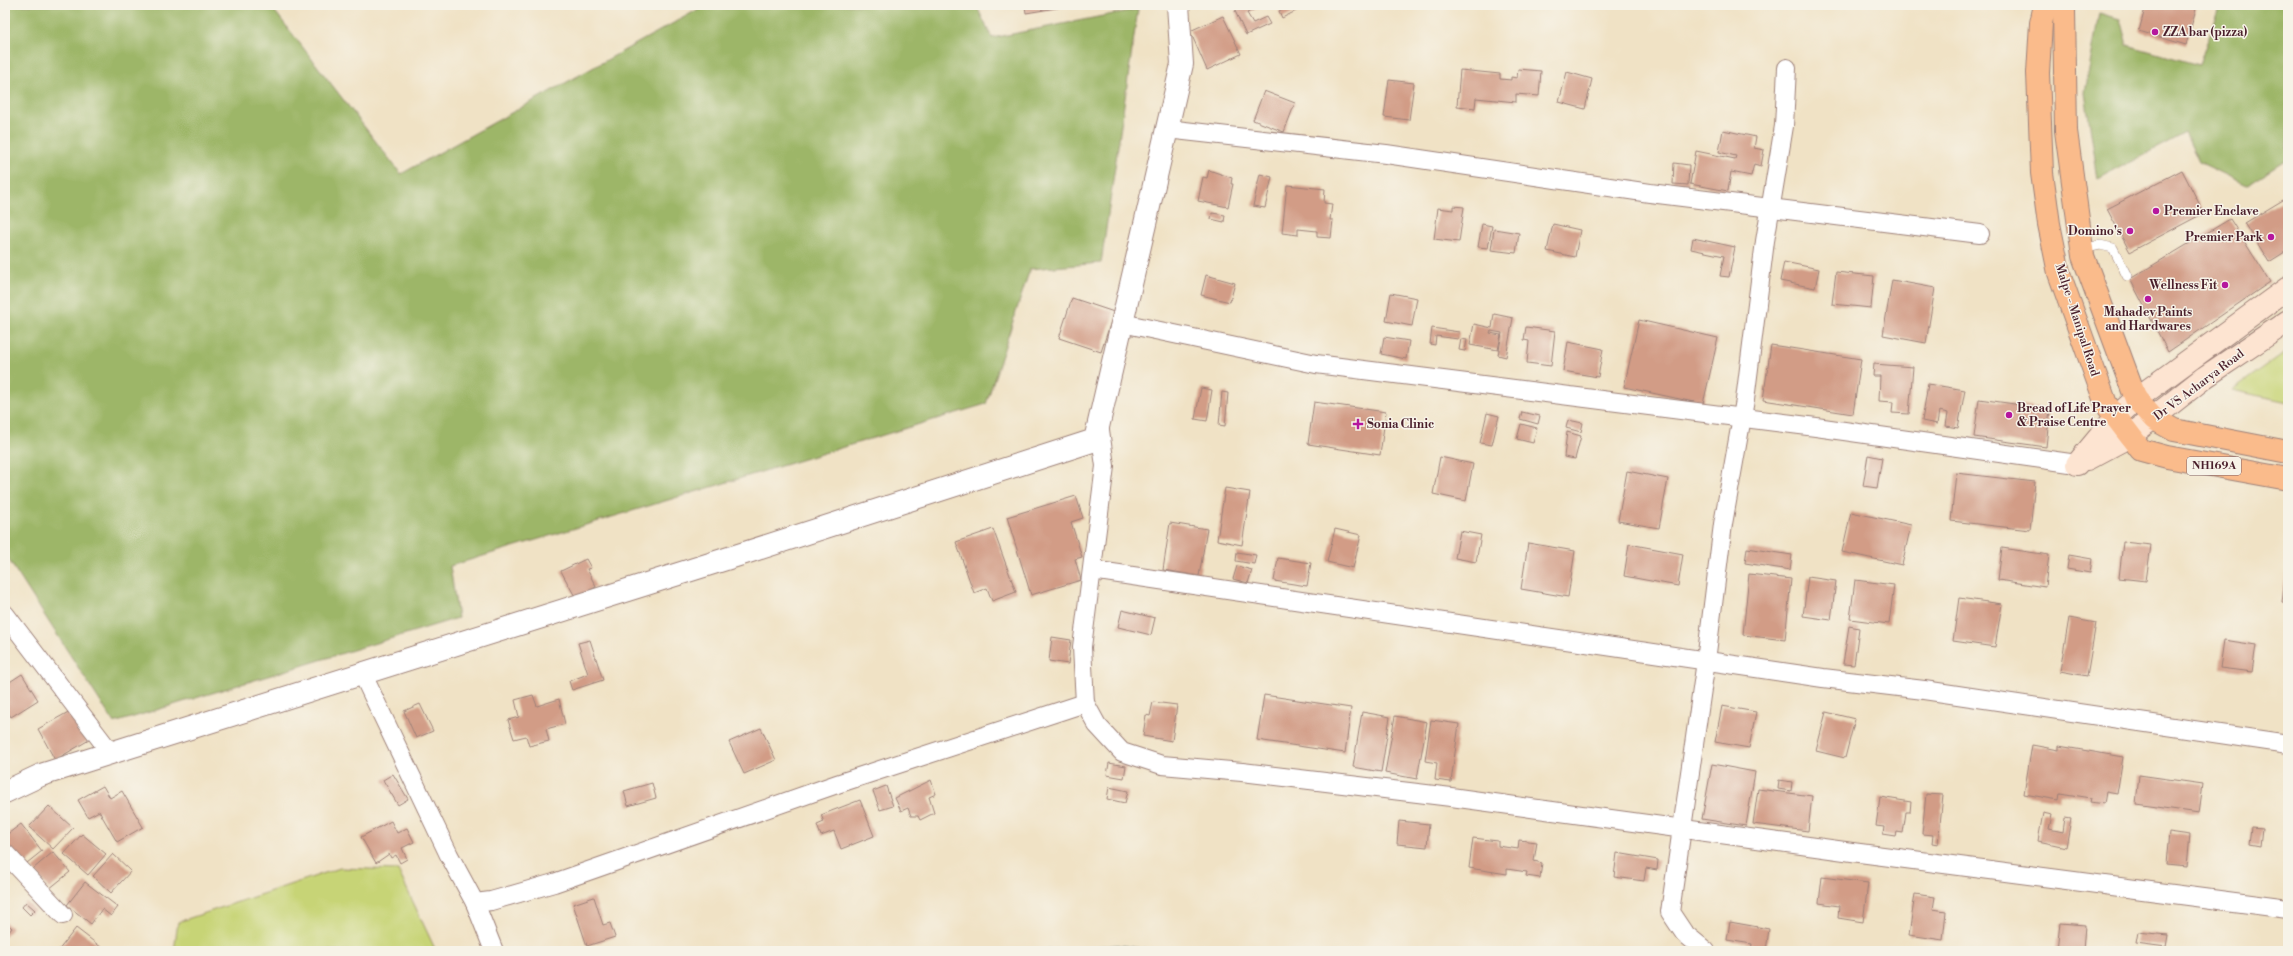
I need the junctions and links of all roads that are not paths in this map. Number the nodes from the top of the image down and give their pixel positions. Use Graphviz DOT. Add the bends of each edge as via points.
graph roads {
  1 [pos="1178,5"];
  2 [pos="2045,5"];
  3 [pos="2065,5"];
  4 [pos="1788,68"];
  5 [pos="1167,129"];
  6 [pos="1770,208"];
  7 [pos="1980,234"];
  8 [pos="2082,249"];
  9 [pos="2127,276"];
  10 [pos="2288,288"];
  11 [pos="2288,321"];
  12 [pos="1122,323"];
  13 [pos="2136,398"];
  14 [pos="1742,418"];
  15 [pos="2116,418"];
  16 [pos="2154,419"];
  17 [pos="1099,422"];
  18 [pos="2130,436"];
  19 [pos="2288,452"];
  20 [pos="2078,464"];
  21 [pos="2288,479"];
  22 [pos="1092,570"];
  23 [pos="5,614"];
  24 [pos="1706,661"];
  25 [pos="362,674"];
  26 [pos="1085,703"];
  27 [pos="2288,744"];
  28 [pos="111,753"];
  29 [pos="5,792"];
  30 [pos="1682,829"];
  31 [pos="5,853"];
  32 [pos="475,903"];
  33 [pos="2288,909"];
  34 [pos="63,915"];
  35 [pos="494,951"];
  36 [pos="1706,951"];
  1 -- 5 [label="street" via="1182,64"];
  2 -- 15 [label="highway, Malpe - Manipal Road / NH169A" via="2041,23 2038,73 2042,173 2049,224 2059,274 2077,327 2106,404"];
  3 -- 8 [label="highway, Malpe - Manipal Road / NH169A" via="2066,132"];
  4 -- 6 [label="street" via="1784,126"];
  5 -- 6 [label="street" via="1386,154"];
  5 -- 12 [label="street"];
  6 -- 7 [label="street"];
  6 -- 14 [label="street"];
  8 -- 9 [label="lane" via="2100,245 2113,248"];
  8 -- 13 [label="highway, Malpe - Manipal Road / NH169A"];
  10 -- 13 [label="main road"];
  11 -- 16 [label="main road, Dr VS Acharya Road" via="2205,377"];
  12 -- 14 [label="street" via="1316,364"];
  12 -- 17 [label="street"];
  13 -- 15 [label="main road"];
  13 -- 16 [label="highway, Malpe - Manipal Road / NH169A"];
  14 -- 20 [label="street"];
  14 -- 24 [label="street" via="1723,524"];
  15 -- 18 [label="highway, Malpe - Manipal Road / NH169A"];
  15 -- 20 [label="main road"];
  16 -- 18 [label="main road, Dr VS Acharya Road"];
  16 -- 19 [label="highway, Malpe - Manipal Road / NH169A" via="2174,430"];
  17 -- 22 [label="street" via="1105,466"];
  17 -- 25 [label="street" via="1095,440"];
  18 -- 20 [label="main road, Dr VS Acharya Road"];
  18 -- 21 [label="highway, Malpe - Manipal Road / NH169A" via="2141,450 2167,458"];
  22 -- 24 [label="street"];
  22 -- 26 [label="street" via="1082,647"];
  23 -- 28 [label="street"];
  24 -- 27 [label="street" via="1924,690"];
  24 -- 30 [label="street"];
  25 -- 28 [label="street"];
  25 -- 32 [label="street" via="449,855"];
  26 -- 30 [label="street" via="1097,725 1122,752 1162,765 1443,796"];
  26 -- 32 [label="street" via="837,784 554,883"];
  28 -- 29 [label="street" via="41,775"];
  30 -- 33 [label="street"];
  30 -- 36 [label="street" via="1670,912 1684,933"];
  31 -- 34 [label="street"];
  32 -- 35 [label="street"];
}
